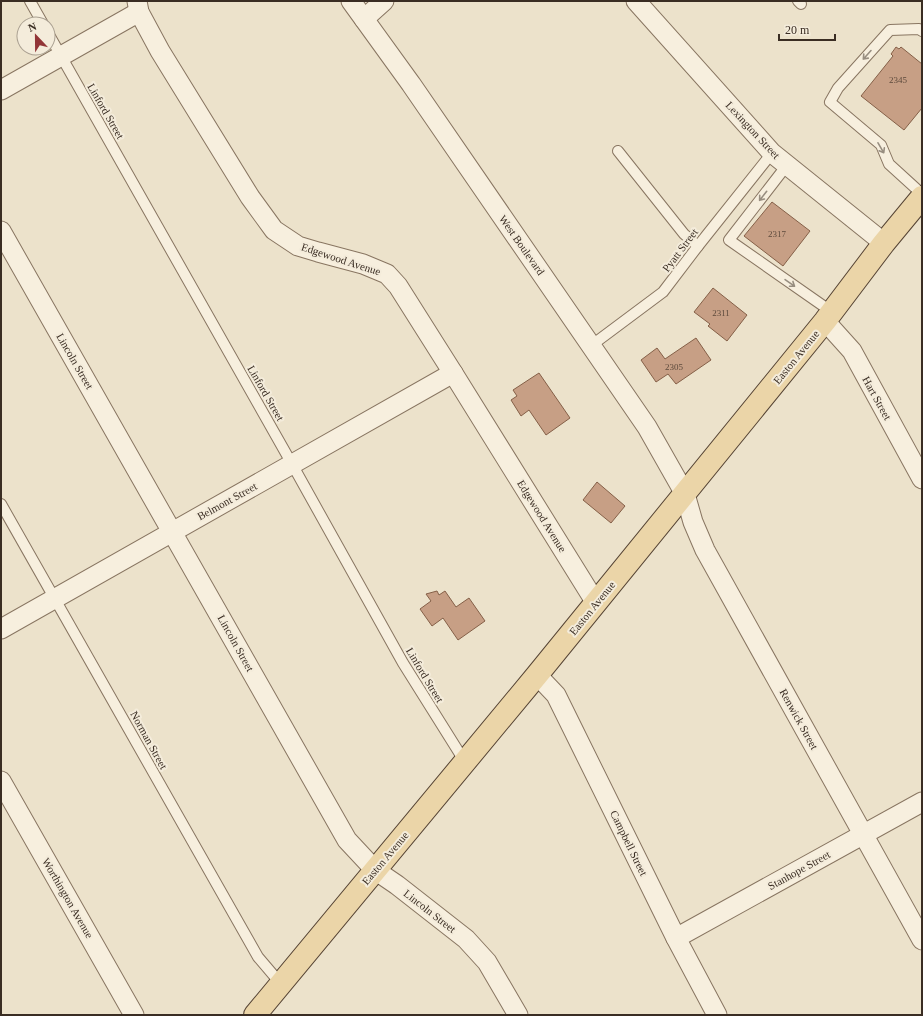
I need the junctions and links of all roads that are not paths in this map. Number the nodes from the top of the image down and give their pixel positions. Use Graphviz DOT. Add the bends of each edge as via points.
graph roads {
  1 [pos="30,1"];
  2 [pos="351,1"];
  3 [pos="384,1"];
  4 [pos="636,1"];
  5 [pos="138,6"];
  6 [pos="38,16"];
  7 [pos="364,19"];
  8 [pos="922,31"];
  9 [pos="56,48"];
  10 [pos="61,56"];
  11 [pos="1,90"];
  12 [pos="618,151"];
  13 [pos="772,153"];
  14 [pos="787,165"];
  15 [pos="922,195"];
  16 [pos="1,231"];
  17 [pos="884,243"];
  18 [pos="698,246"];
  19 [pos="829,316"];
  20 [pos="592,346"];
  21 [pos="453,373"];
  22 [pos="292,464"];
  23 [pos="922,479"];
  24 [pos="685,494"];
  25 [pos="1,504"];
  26 [pos="173,531"];
  27 [pos="55,598"];
  28 [pos="596,603"];
  29 [pos="1,629"];
  30 [pos="537,675"];
  31 [pos="464,762"];
  32 [pos="1,781"];
  33 [pos="922,802"];
  34 [pos="863,834"];
  35 [pos="375,870"];
  36 [pos="676,938"];
  37 [pos="922,940"];
  38 [pos="281,984"];
  39 [pos="134,1015"];
  40 [pos="255,1015"];
  41 [pos="518,1015"];
  42 [pos="717,1015"];
  1 -- 6 [label="lane"];
  2 -- 7 [label="street, West Boulevard"];
  3 -- 7 [label="street"];
  4 -- 13 [label="street, Lexington Street"];
  5 -- 10 [label="street"];
  5 -- 21 [label="street, Edgewood Avenue" via="160,51 250,197 274,230 298,246 363,264 386,274 398,286"];
  7 -- 20 [label="street, West Boulevard"];
  8 -- 15 [label="lane, one-way" via="890,30 838,88 830,102 881,145 889,164"];
  9 -- 10 [label="lane, Linford Street"];
  10 -- 11 [label="street"];
  10 -- 22 [label="lane, Linford Street"];
  12 -- 18 [label="lane" via="684,234"];
  13 -- 14 [label="street, Lexington Street"];
  13 -- 18 [label="lane, Pyatt Street"];
  14 -- 17 [label="street, Lexington Street"];
  14 -- 19 [label="lane, one-way" via="729,240"];
  15 -- 17 [label="main road, Easton Avenue"];
  16 -- 26 [label="street, Lincoln Street"];
  17 -- 19 [label="main road, Easton Avenue"];
  18 -- 20 [label="lane, Pyatt Street" via="663,292"];
  19 -- 23 [label="street, Hart Street" via="852,352"];
  19 -- 24 [label="main road, Easton Avenue"];
  20 -- 24 [label="street, West Boulevard" via="647,427"];
  21 -- 22 [label="street, Belmont Street"];
  21 -- 28 [label="street, Edgewood Avenue"];
  22 -- 26 [label="street, Belmont Street"];
  22 -- 31 [label="lane, Linford Street" via="403,663"];
  24 -- 28 [label="main road, Easton Avenue"];
  24 -- 34 [label="street, Renwick Street" via="705,550"];
  25 -- 27 [label="lane, Norman Street"];
  26 -- 27 [label="street, Belmont Street"];
  26 -- 35 [label="street, Lincoln Street" via="347,840"];
  27 -- 29 [label="street, Belmont Street"];
  27 -- 38 [label="lane, Norman Street" via="258,957"];
  28 -- 30 [label="main road, Easton Avenue"];
  30 -- 31 [label="main road, Easton Avenue"];
  30 -- 36 [label="street, Campbell Street" via="556,695"];
  31 -- 35 [label="main road, Easton Avenue"];
  32 -- 39 [label="street, Worthington Avenue"];
  33 -- 34 [label="street, Stanhope Street"];
  34 -- 36 [label="street, Stanhope Street"];
  34 -- 37 [label="street, Renwick Street"];
  35 -- 38 [label="main road, Easton Avenue"];
  35 -- 41 [label="street, Lincoln Street" via="466,939 487,962"];
  36 -- 42 [label="street, Campbell Street"];
  38 -- 40 [label="main road, Easton Avenue"];
}
